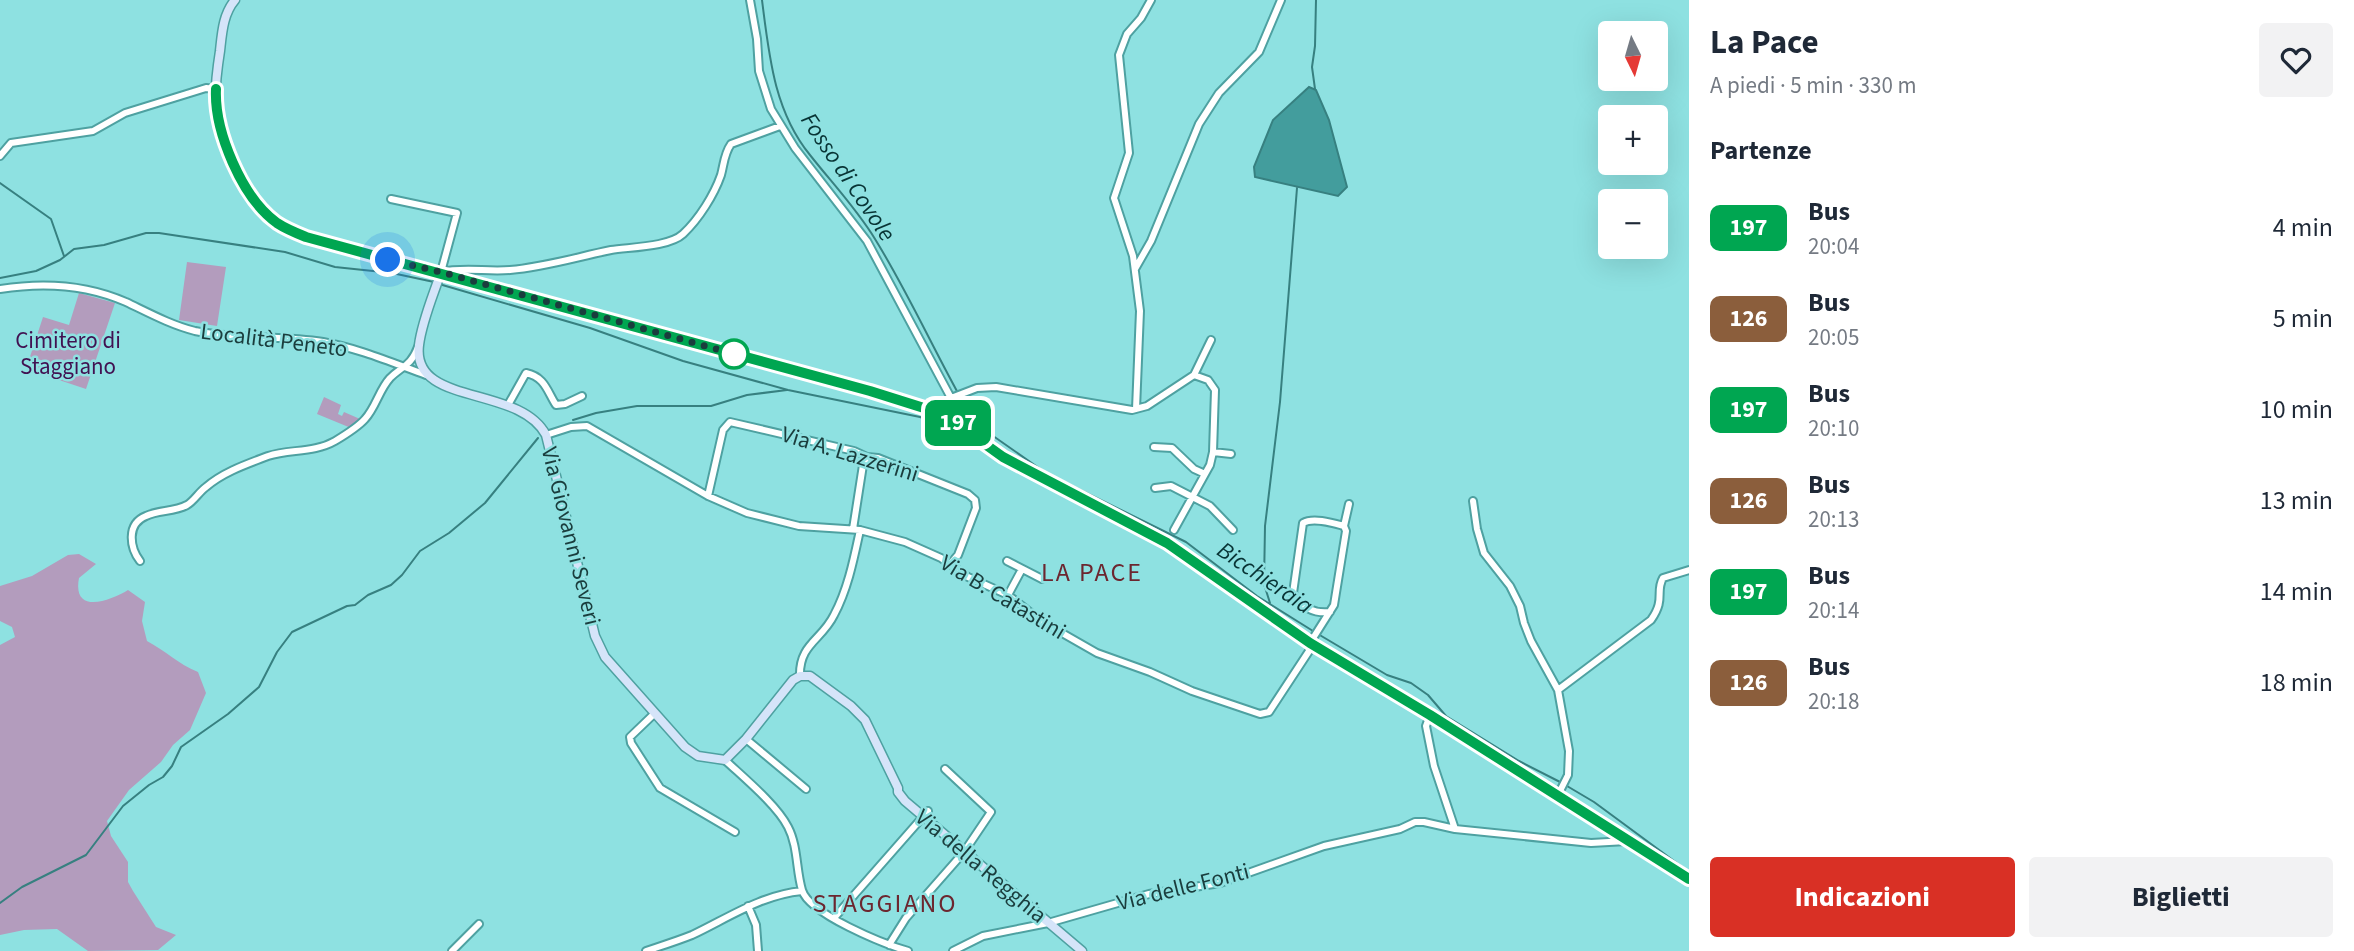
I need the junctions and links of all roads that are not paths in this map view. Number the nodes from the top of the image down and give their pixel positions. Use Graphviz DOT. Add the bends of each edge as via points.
graph roads {
  1 [pos="235,0"];
  2 [pos="750,0"];
  3 [pos="1151,0"];
  4 [pos="1281,0"];
  5 [pos="216,89"];
  6 [pos="780,126"];
  7 [pos="0,156"];
  8 [pos="391,199"];
  9 [pos="1135,269"];
  10 [pos="438,280"];
  11 [pos="0,289"];
  12 [pos="1211,340"];
  13 [pos="418,346"];
  14 [pos="406,367"];
  15 [pos="426,374"];
  16 [pos="1194,375"];
  17 [pos="582,396"];
  18 [pos="954,398"];
  19 [pos="508,405"];
  20 [pos="1136,409"];
  21 [pos="961,425"];
  22 [pos="546,435"];
  23 [pos="1154,447"];
  24 [pos="1213,452"];
  25 [pos="1231,454"];
  26 [pos="867,457"];
  27 [pos="1205,474"];
  28 [pos="1155,488"];
  29 [pos="708,496"];
  30 [pos="1192,497"];
  31 [pos="1473,501"];
  32 [pos="1349,504"];
  33 [pos="1344,526"];
  34 [pos="857,529"];
  35 [pos="1174,530"];
  36 [pos="1233,530"];
  37 [pos="141,561"];
  38 [pos="1007,561"];
  39 [pos="951,563"];
  40 [pos="1022,569"];
  41 [pos="1689,570"];
  42 [pos="1042,579"];
  43 [pos="1008,595"];
  44 [pos="1330,612"];
  45 [pos="1312,642"];
  46 [pos="800,676"];
  47 [pos="1558,690"];
  48 [pos="655,713"];
  49 [pos="1430,715"];
  50 [pos="746,739"];
  51 [pos="725,760"];
  52 [pos="945,769"];
  53 [pos="806,789"];
  54 [pos="1560,792"];
  55 [pos="925,814"];
  56 [pos="1454,829"];
  57 [pos="735,832"];
  58 [pos="1627,841"];
  59 [pos="964,852"];
  60 [pos="1689,879"];
  61 [pos="802,891"];
  62 [pos="748,906"];
  63 [pos="834,918"];
  64 [pos="1048,923"];
  65 [pos="479,924"];
  66 [pos="889,945"];
  67 [pos="452,951"];
  68 [pos="646,951"];
  69 [pos="758,951"];
  70 [pos="908,951"];
  71 [pos="953,951"];
  72 [pos="1082,951"];
  1 -- 5 [label="main road" via="226,15"];
  2 -- 6 [label="street" via="762,84"];
  3 -- 9 [label="street" via="1127,34 1119,55 1129,153 1114,198"];
  4 -- 9 [label="street" via="1259,52 1219,93 1199,124"];
  5 -- 7 [label="street" via="135,110 93,131 11,143"];
  5 -- 10 [label="main road" via="216,114 229,152 256,202 276,222 306,237"];
  6 -- 10 [label="street" via="731,144 709,200 683,235 550,265 508,271 457,269"];
  6 -- 18 [label="street" via="867,241"];
  8 -- 10 [label="street" via="457,213"];
  9 -- 20 [label="street" via="1140,311"];
  10 -- 13 [label="main road"];
  10 -- 21 [label="main road" via="883,395 934,410"];
  11 -- 14 [label="street, Località Peneto" via="72,286 105,294 196,331 321,341"];
  12 -- 16 [label="street"];
  13 -- 14 [label="street"];
  13 -- 15 [label="main road"];
  14 -- 15 [label="street, Località Peneto"];
  14 -- 37 [label="street" via="392,376 364,420 333,442 270,456 229,472 189,504 145,516 135,524 131,536 133,552"];
  15 -- 19 [label="main road, Via Giovanni Severi" via="443,386"];
  16 -- 20 [label="street"];
  16 -- 24 [label="street" via="1208,380 1216,390"];
  17 -- 19 [label="street" via="555,405 545,383 526,373"];
  18 -- 20 [label="street" via="985,386"];
  18 -- 21 [label="street"];
  19 -- 22 [label="main road, Via Giovanni Severi" via="536,419"];
  21 -- 45 [label="main road" via="1003,457 1167,543"];
  22 -- 29 [label="street, Via B. Catastini" via="587,426"];
  22 -- 48 [label="main road, Via Giovanni Severi" via="595,636 605,656"];
  23 -- 27 [label="street" via="1172,448"];
  24 -- 25 [label="street"];
  24 -- 27 [label="street"];
  26 -- 29 [label="street, Via A. Lazzerini" via="730,422 723,430"];
  26 -- 34 [label="street"];
  26 -- 39 [label="street, Via A. Lazzerini" via="975,500 976,508"];
  27 -- 30 [label="street"];
  28 -- 30 [label="street" via="1171,486"];
  29 -- 34 [label="street, Via B. Catastini" via="774,521"];
  30 -- 35 [label="street"];
  30 -- 36 [label="street" via="1210,506"];
  31 -- 47 [label="street" via="1484,553 1510,586 1531,641"];
  32 -- 33 [label="street, Via B. Catastini"];
  33 -- 44 [label="street, Via B. Catastini"];
  33 -- 44 [label="street" via="1303,523 1294,598 1315,612"];
  34 -- 39 [label="street, Via B. Catastini" via="905,542"];
  34 -- 46 [label="street" via="853,562 834,616 803,655"];
  38 -- 40 [label="street"];
  39 -- 43 [label="street, Via B. Catastini" via="968,577"];
  40 -- 42 [label="street"];
  40 -- 43 [label="street"];
  41 -- 47 [label="street" via="1663,578 1660,607 1651,620"];
  43 -- 45 [label="street, Via B. Catastini" via="1041,621 1097,653 1260,714 1269,712"];
  44 -- 45 [label="street, Via B. Catastini"];
  45 -- 49 [label="main road"];
  46 -- 50 [label="main road"];
  46 -- 55 [label="main road, Via della Regghia" via="817,680 865,720 898,792"];
  47 -- 54 [label="street" via="1569,751 1568,776"];
  48 -- 51 [label="main road, Via Giovanni Severi" via="692,753"];
  48 -- 57 [label="street" via="630,737 660,788"];
  49 -- 54 [label="main road"];
  49 -- 56 [label="street" via="1426,726 1434,766"];
  50 -- 51 [label="main road"];
  50 -- 53 [label="street"];
  51 -- 61 [label="street" via="789,827"];
  52 -- 59 [label="street" via="991,813"];
  54 -- 58 [label="main road"];
  55 -- 59 [label="main road, Via della Regghia"];
  55 -- 63 [label="street"];
  56 -- 58 [label="street, Via delle Fonti" via="1591,843"];
  56 -- 64 [label="street, Via delle Fonti" via="1415,822 1325,846 1220,883 1149,894"];
  58 -- 60 [label="main road"];
  59 -- 64 [label="main road, Via della Regghia"];
  59 -- 66 [label="street" via="906,918"];
  61 -- 62 [label="street"];
  61 -- 63 [label="street" via="808,902"];
  62 -- 68 [label="street"];
  62 -- 69 [label="street" via="756,925"];
  63 -- 66 [label="street"];
  64 -- 71 [label="street, Via delle Fonti" via="983,936"];
  64 -- 72 [label="main road, Via della Regghia"];
  65 -- 67 [label="street"];
  66 -- 70 [label="street"];
}
